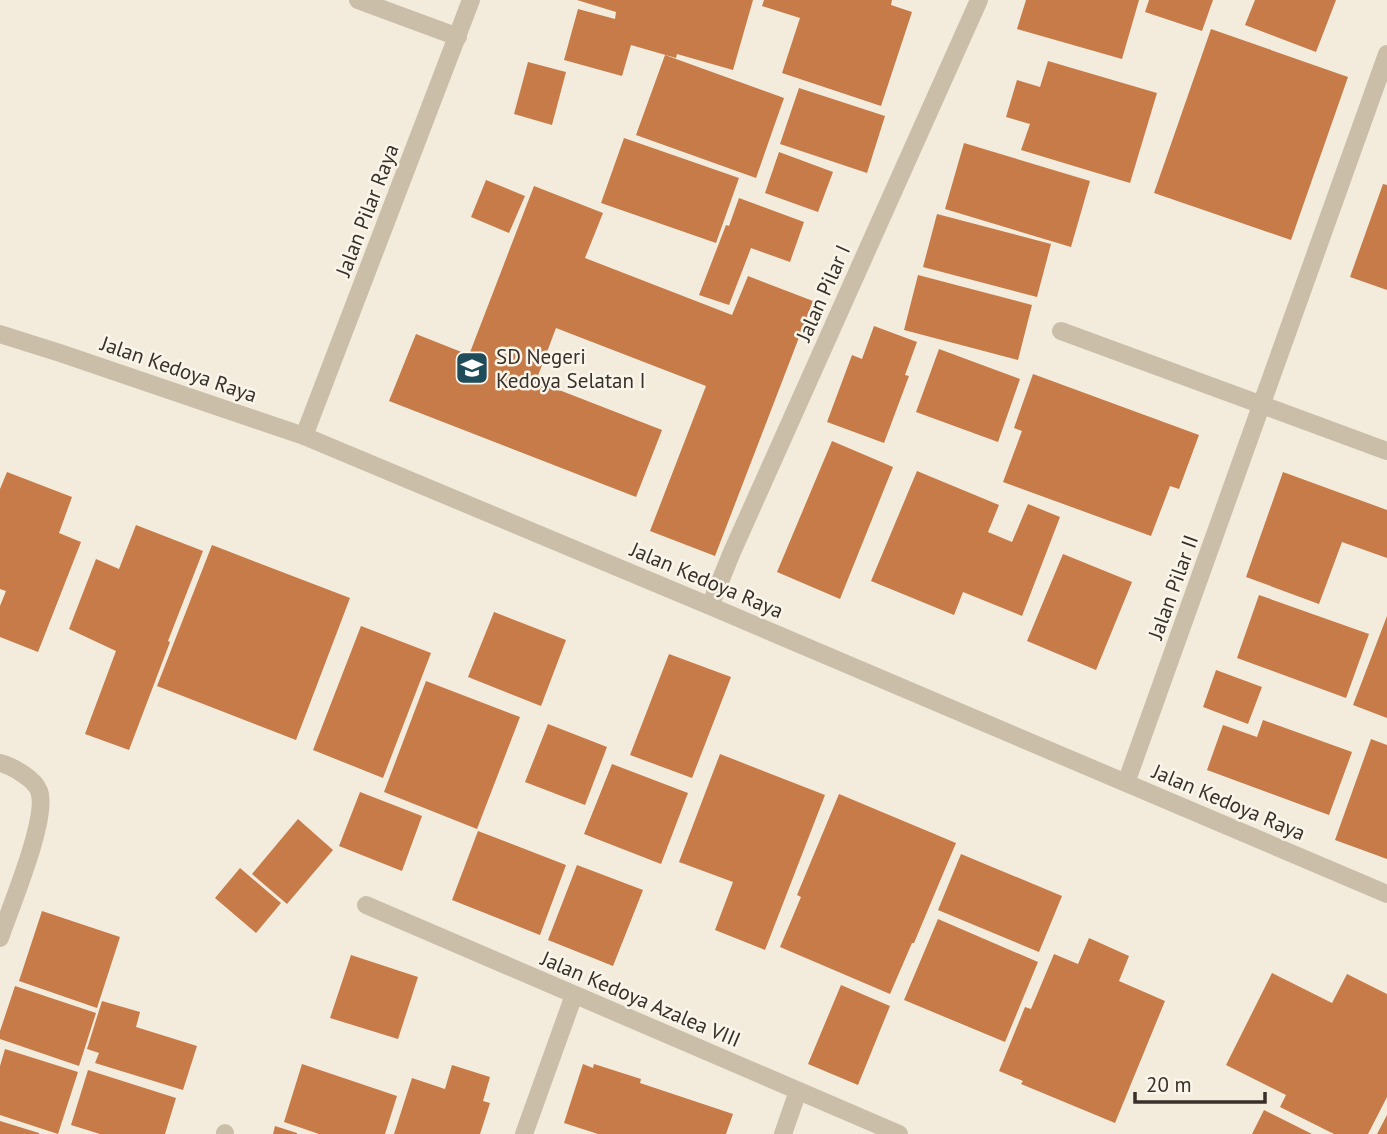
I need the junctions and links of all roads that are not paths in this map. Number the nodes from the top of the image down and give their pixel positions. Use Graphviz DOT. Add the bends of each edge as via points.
graph roads {
  1 [pos="358,0"];
  2 [pos="471,0"];
  3 [pos="979,0"];
  4 [pos="458,37"];
  5 [pos="1387,54"];
  6 [pos="1061,331"];
  7 [pos="0,334"];
  8 [pos="1262,406"];
  9 [pos="304,436"];
  10 [pos="1387,451"];
  11 [pos="710,606"];
  12 [pos="0,762"];
  13 [pos="1126,783"];
  14 [pos="1387,894"];
  15 [pos="366,905"];
  16 [pos="0,938"];
  17 [pos="574,995"];
  18 [pos="798,1091"];
  19 [pos="524,1134"];
  20 [pos="783,1134"];
  21 [pos="899,1134"];
  1 -- 4 [label="street"];
  2 -- 4 [label="street, Jalan Pilar Raya"];
  3 -- 11 [label="street, Jalan Pilar I"];
  4 -- 9 [label="street, Jalan Pilar Raya"];
  5 -- 8 [label="street, Jalan Pilar II"];
  6 -- 8 [label="street"];
  7 -- 9 [label="street, Jalan Kedoya Raya"];
  8 -- 10 [label="street"];
  8 -- 13 [label="street, Jalan Pilar II"];
  9 -- 11 [label="street, Jalan Kedoya Raya"];
  11 -- 13 [label="street, Jalan Kedoya Raya"];
  12 -- 16 [label="street" via="39,789 41,808"];
  13 -- 14 [label="street, Jalan Kedoya Raya"];
  15 -- 17 [label="street, Jalan Kedoya Azalea VIII"];
  17 -- 18 [label="street, Jalan Kedoya Azalea VIII"];
  17 -- 19 [label="street"];
  18 -- 20 [label="street"];
  18 -- 21 [label="street, Jalan Kedoya Azalea VIII"];
}
